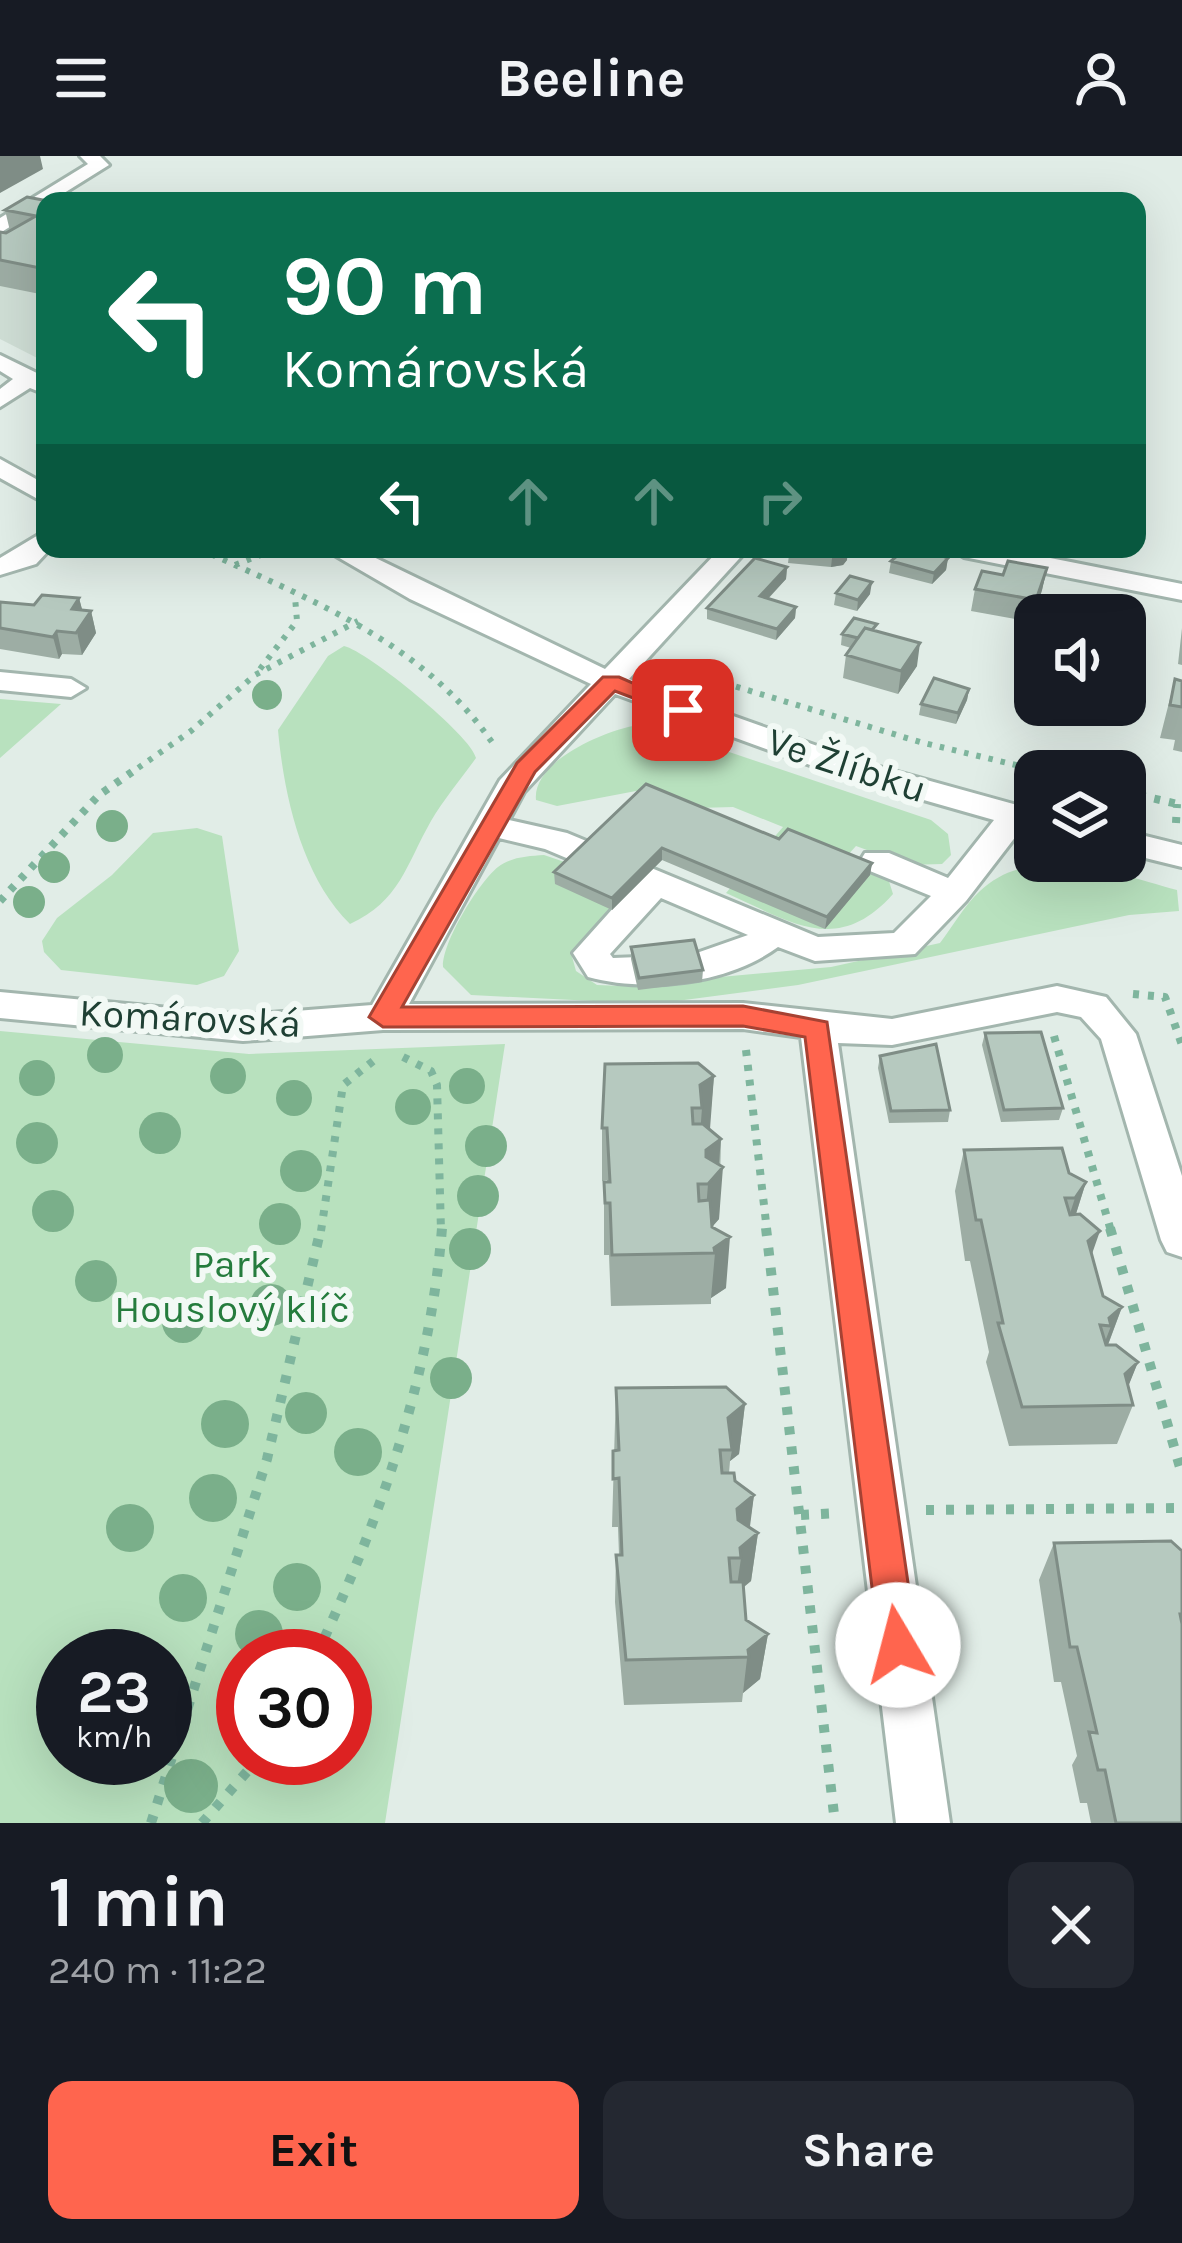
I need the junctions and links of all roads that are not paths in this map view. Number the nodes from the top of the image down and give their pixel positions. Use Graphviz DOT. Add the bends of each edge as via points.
graph roads {
  1 [pos="89,156"];
  2 [pos="56,192"];
  3 [pos="36,205"];
  4 [pos="0,227"];
  5 [pos="0,362"];
  6 [pos="36,382"];
  7 [pos="36,383"];
  8 [pos="0,400"];
  9 [pos="0,466"];
  10 [pos="36,489"];
  11 [pos="36,548"];
  12 [pos="354,558"];
  13 [pos="727,558"];
  14 [pos="1010,558"];
  15 [pos="0,567"];
  16 [pos="1182,592"];
  17 [pos="0,681"];
  18 [pos="611,682"];
  19 [pos="71,688"];
  20 [pos="1014,815"];
  21 [pos="488,825"];
  22 [pos="1014,830"];
  23 [pos="1146,847"];
  24 [pos="659,850"];
  25 [pos="1182,856"];
  26 [pos="878,861"];
  27 [pos="617,870"];
  28 [pos="724,876"];
  29 [pos="652,886"];
  30 [pos="954,893"];
  31 [pos="698,905"];
  32 [pos="773,933"];
  33 [pos="0,1005"];
  34 [pos="383,1017"];
  35 [pos="818,1029"];
  36 [pos="1182,1240"];
  37 [pos="923,1823"];
  1 -- 2 [label="street" via="100,165"];
  3 -- 4 [label="street"];
  5 -- 6 [label="street"];
  7 -- 8 [label="street"];
  9 -- 10 [label="street"];
  11 -- 15 [label="street"];
  12 -- 18 [label="street, Ve Žlíbku"];
  13 -- 18 [label="street"];
  14 -- 16 [label="street"];
  17 -- 19 [label="street"];
  18 -- 20 [label="street, Ve Žlíbku" via="783,746"];
  18 -- 21 [label="street" via="525,769"];
  21 -- 27 [label="street" via="555,841"];
  21 -- 34 [label="street"];
  22 -- 30 [label="street"];
  23 -- 25 [label="street"];
  24 -- 27 [label="street"];
  26 -- 30 [label="street"];
  27 -- 29 [label="street"];
  28 -- 31 [label="street"];
  29 -- 31 [label="street"];
  29 -- 32 [label="street" via="591,953 596,964 639,973 706,962 752,952"];
  30 -- 32 [label="street" via="903,944 815,949"];
  31 -- 32 [label="street"];
  33 -- 34 [label="street, Komárovská" via="243,1028"];
  34 -- 35 [label="street, Komárovská" via="743,1016"];
  35 -- 36 [label="street, Komárovská" via="892,1032 1044,1000 1108,1000"];
  35 -- 37 [label="street"];
}
